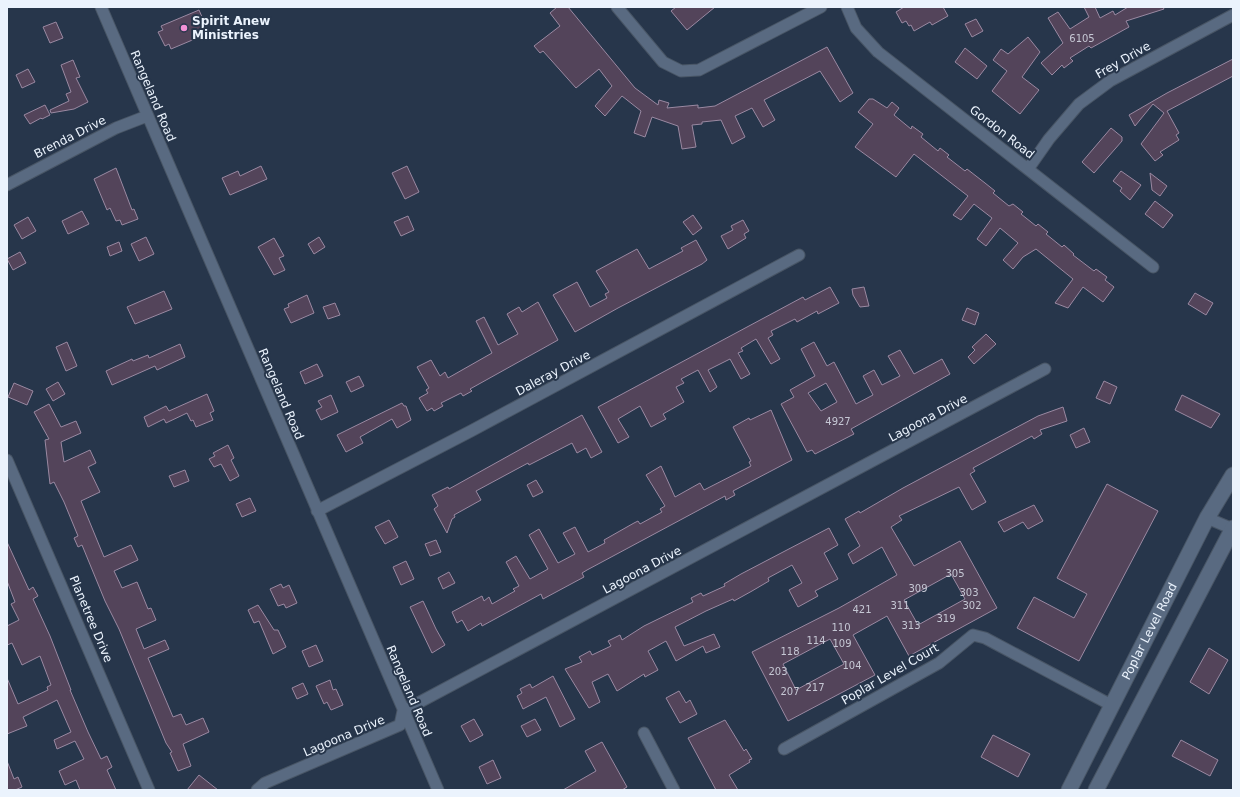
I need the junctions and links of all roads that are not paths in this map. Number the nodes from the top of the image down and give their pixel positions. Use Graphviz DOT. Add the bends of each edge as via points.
graph roads {
  1 [pos="101,7"];
  2 [pos="617,7"];
  3 [pos="821,7"];
  4 [pos="847,7"];
  5 [pos="1233,15"];
  6 [pos="147,116"];
  7 [pos="1028,169"];
  8 [pos="7,185"];
  9 [pos="799,255"];
  10 [pos="1153,266"];
  11 [pos="1045,370"];
  12 [pos="7,460"];
  13 [pos="1233,475"];
  14 [pos="317,511"];
  15 [pos="1208,518"];
  16 [pos="1233,528"];
  17 [pos="1113,706"];
  18 [pos="403,711"];
  19 [pos="644,733"];
  20 [pos="784,749"];
  21 [pos="149,790"];
  22 [pos="257,790"];
  23 [pos="438,790"];
  24 [pos="674,790"];
  25 [pos="1069,790"];
  26 [pos="1096,790"];
  1 -- 6 [label="street, Rangeland Road"];
  2 -- 3 [label="street" via="663,62 672,68 690,72 710,66"];
  4 -- 7 [label="street, Gordon Road" via="856,28 878,52"];
  5 -- 7 [label="street, Frey Drive" via="1110,80 1078,104"];
  6 -- 8 [label="street, Brenda Drive" via="116,128"];
  6 -- 14 [label="street, Rangeland Road"];
  7 -- 10 [label="street, Gordon Road"];
  9 -- 14 [label="street, Daleray Drive"];
  11 -- 18 [label="street, Lagoona Drive"];
  12 -- 21 [label="street, Planetree Drive"];
  13 -- 15 [label="main road, Poplar Level Road"];
  14 -- 18 [label="street, Rangeland Road"];
  15 -- 16 [label="street"];
  15 -- 17 [label="main road, Poplar Level Road"];
  16 -- 26 [label="main road, Poplar Level Road"];
  17 -- 20 [label="street, Poplar Level Court" via="985,638 973,635 939,664"];
  17 -- 25 [label="main road, Poplar Level Road"];
  18 -- 22 [label="street, Lagoona Drive" via="400,725 265,783"];
  18 -- 23 [label="street, Rangeland Road"];
  19 -- 24 [label="street"];
}
